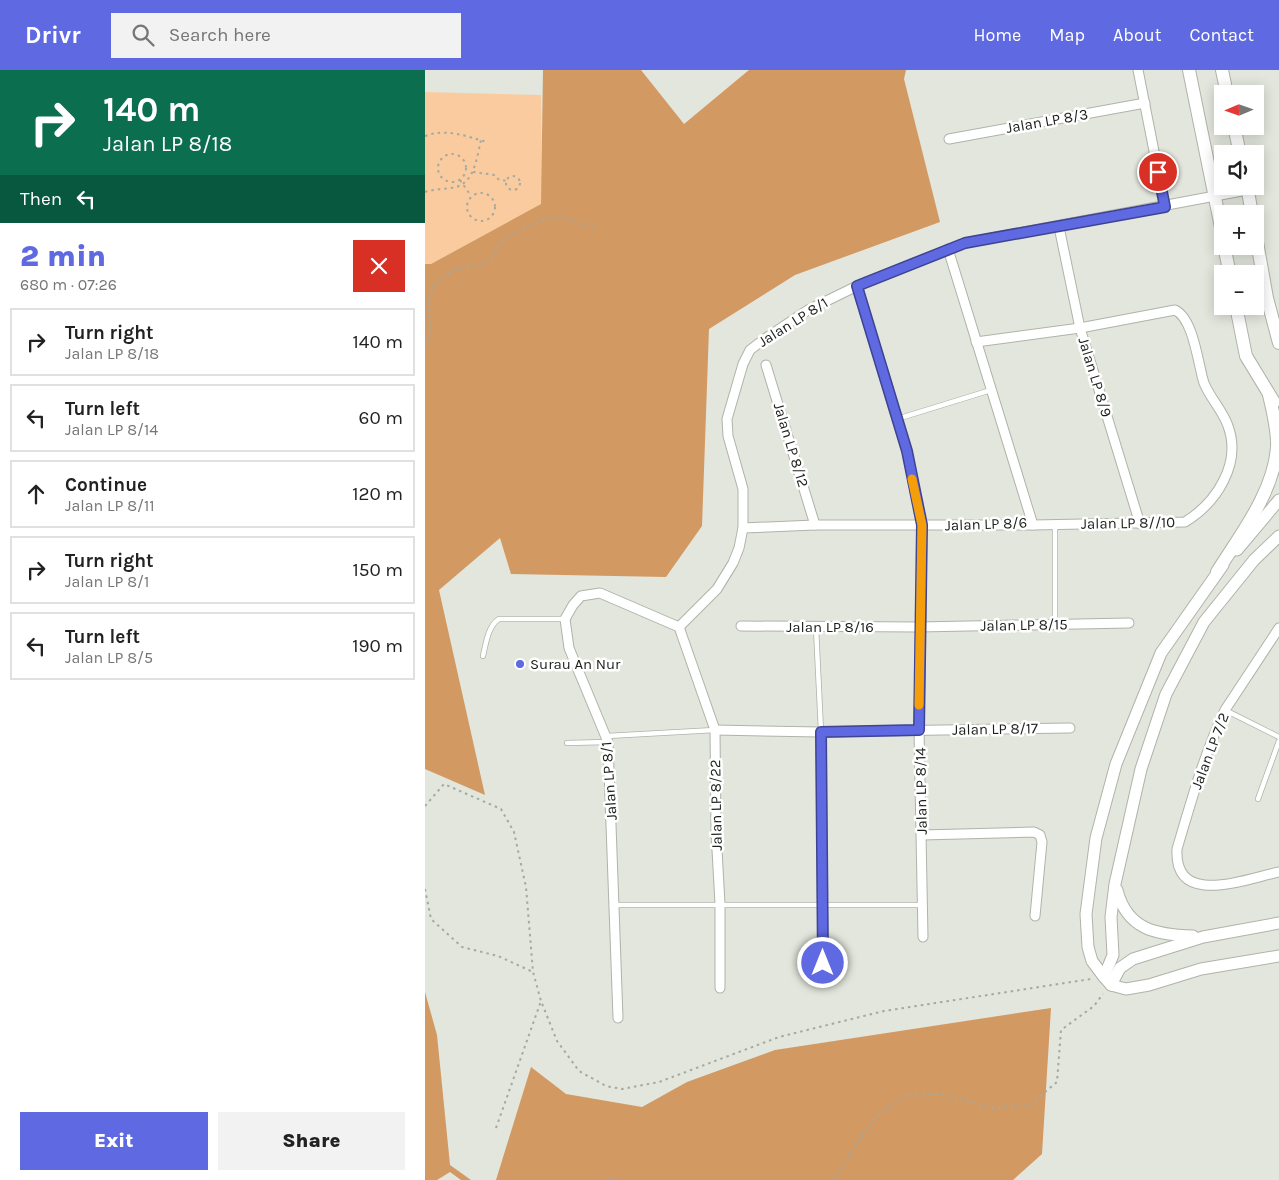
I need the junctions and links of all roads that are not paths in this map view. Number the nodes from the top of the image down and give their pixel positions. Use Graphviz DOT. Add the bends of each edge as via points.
graph roads {
  1 [pos="1138,70"];
  2 [pos="1189,70"];
  3 [pos="1222,70"];
  4 [pos="1225,85"];
  5 [pos="1145,103"];
  6 [pos="949,139"];
  7 [pos="1222,195"];
  8 [pos="1215,197"];
  9 [pos="1217,205"];
  10 [pos="1165,207"];
  11 [pos="1059,227"];
  12 [pos="948,250"];
  13 [pos="1259,255"];
  14 [pos="857,286"];
  15 [pos="1238,315"];
  16 [pos="1080,328"];
  17 [pos="976,342"];
  18 [pos="1279,343"];
  19 [pos="766,365"];
  20 [pos="991,390"];
  21 [pos="1269,395"];
  22 [pos="1279,408"];
  23 [pos="895,419"];
  24 [pos="1279,500"];
  25 [pos="1055,524"];
  26 [pos="1140,524"];
  27 [pos="815,525"];
  28 [pos="922,525"];
  29 [pos="1033,525"];
  30 [pos="743,528"];
  31 [pos="1279,536"];
  32 [pos="1217,572"];
  33 [pos="565,619"];
  34 [pos="1129,623"];
  35 [pos="1055,624"];
  36 [pos="741,626"];
  37 [pos="679,627"];
  38 [pos="919,627"];
  39 [pos="816,628"];
  40 [pos="1279,628"];
  41 [pos="483,656"];
  42 [pos="1225,710"];
  43 [pos="1071,728"];
  44 [pos="715,730"];
  45 [pos="919,730"];
  46 [pos="821,732"];
  47 [pos="1279,737"];
  48 [pos="607,739"];
  49 [pos="1279,741"];
  50 [pos="567,743"];
  51 [pos="1259,799"];
  52 [pos="922,835"];
  53 [pos="1279,872"];
  54 [pos="1115,884"];
  55 [pos="720,904"];
  56 [pos="614,905"];
  57 [pos="922,905"];
  58 [pos="824,906"];
  59 [pos="1035,916"];
  60 [pos="1279,922"];
  61 [pos="923,937"];
  62 [pos="1203,937"];
  63 [pos="1279,956"];
  64 [pos="823,963"];
  65 [pos="1108,981"];
  66 [pos="720,988"];
  67 [pos="618,1018"];
  1 -- 5 [label="street"];
  2 -- 8 [label="main road"];
  3 -- 4 [label="main road"];
  5 -- 6 [label="street, Jalan LP 8/3"];
  5 -- 10 [label="street"];
  7 -- 8 [label="street, Jalan LP 8/1"];
  8 -- 9 [label="main road"];
  8 -- 10 [label="street, Jalan LP 8/1"];
  10 -- 11 [label="street, Jalan LP 8/1"];
  11 -- 12 [label="street, Jalan LP 8/1" via="965,243"];
  11 -- 16 [label="street, Jalan LP 8/9"];
  12 -- 14 [label="street, Jalan LP 8/1"];
  12 -- 17 [label="street, Jalan LP 8/6"];
  13 -- 18 [label="main road"];
  14 -- 23 [label="street, Jalan LP 8/14"];
  14 -- 30 [label="street, Jalan LP 8/1" via="783,326 750,350 743,364 727,418 728,436 743,489"];
  15 -- 21 [label="main road" via="1246,356"];
  16 -- 17 [label="street"];
  16 -- 26 [label="street, Jalan LP 8/9"];
  16 -- 26 [label="street, Jalan LP 8//10" via="1178,311 1194,340 1205,383 1228,424 1233,442 1232,458 1227,474 1202,512 1185,522"];
  17 -- 20 [label="street, Jalan LP 8/6"];
  19 -- 27 [label="street, Jalan LP 8/12"];
  20 -- 23 [label="lane"];
  20 -- 29 [label="street, Jalan LP 8/6"];
  21 -- 22 [label="main road"];
  21 -- 32 [label="main road" via="1277,448 1272,471 1258,507"];
  23 -- 28 [label="street, Jalan LP 8/14" via="907,451"];
  24 -- 32 [label="street"];
  25 -- 26 [label="street, Jalan LP 8//10"];
  25 -- 29 [label="street, Jalan LP 8//10"];
  25 -- 35 [label="lane"];
  27 -- 28 [label="street, Jalan LP 8/6"];
  27 -- 30 [label="street, Jalan LP 8/6"];
  28 -- 29 [label="street, Jalan LP 8/6"];
  28 -- 38 [label="street, Jalan LP 8/14"];
  30 -- 37 [label="street, Jalan LP 8/1" via="739,548 723,579"];
  31 -- 54 [label="street" via="1254,560 1205,622 1166,694 1141,769"];
  32 -- 65 [label="street" via="1161,653 1116,764 1096,838 1085,914 1092,961"];
  33 -- 37 [label="street" via="581,596 600,593"];
  33 -- 41 [label="lane" via="499,619 490,630"];
  33 -- 48 [label="street, Jalan LP 8/1" via="569,648"];
  34 -- 35 [label="street, Jalan LP 8/15"];
  35 -- 38 [label="street, Jalan LP 8/15"];
  36 -- 39 [label="street, Jalan LP 8/16"];
  37 -- 44 [label="street, Jalan LP 8/22"];
  38 -- 39 [label="street, Jalan LP 8/16"];
  38 -- 45 [label="street, Jalan LP 8/14"];
  39 -- 46 [label="lane"];
  40 -- 42 [label="street, Jalan LP 7/2"];
  42 -- 47 [label="lane"];
  42 -- 53 [label="street, Jalan LP 7/2" via="1177,849 1179,866 1190,883 1204,886"];
  43 -- 45 [label="street, Jalan LP 8/17"];
  44 -- 46 [label="street, Jalan LP 8/17"];
  44 -- 48 [label="lane"];
  44 -- 55 [label="street, Jalan LP 8/22"];
  45 -- 46 [label="street, Jalan LP 8/17"];
  45 -- 52 [label="street, Jalan LP 8/14"];
  46 -- 58 [label="street"];
  48 -- 50 [label="lane"];
  48 -- 56 [label="street, Jalan LP 8/1"];
  49 -- 51 [label="lane"];
  52 -- 57 [label="street, Jalan LP 8/14"];
  52 -- 59 [label="street" via="1033,832 1040,835"];
  54 -- 62 [label="street" via="1126,914 1141,926 1151,932"];
  54 -- 65 [label="street" via="1111,918 1113,955"];
  55 -- 56 [label="lane"];
  55 -- 58 [label="lane"];
  55 -- 66 [label="street, Jalan LP 8/22"];
  56 -- 67 [label="street, Jalan LP 8/1"];
  57 -- 58 [label="lane"];
  57 -- 61 [label="street, Jalan LP 8/14"];
  58 -- 64 [label="street"];
  60 -- 62 [label="street"];
  62 -- 65 [label="street" via="1133,959"];
  63 -- 65 [label="street" via="1201,969 1127,989"];
}
